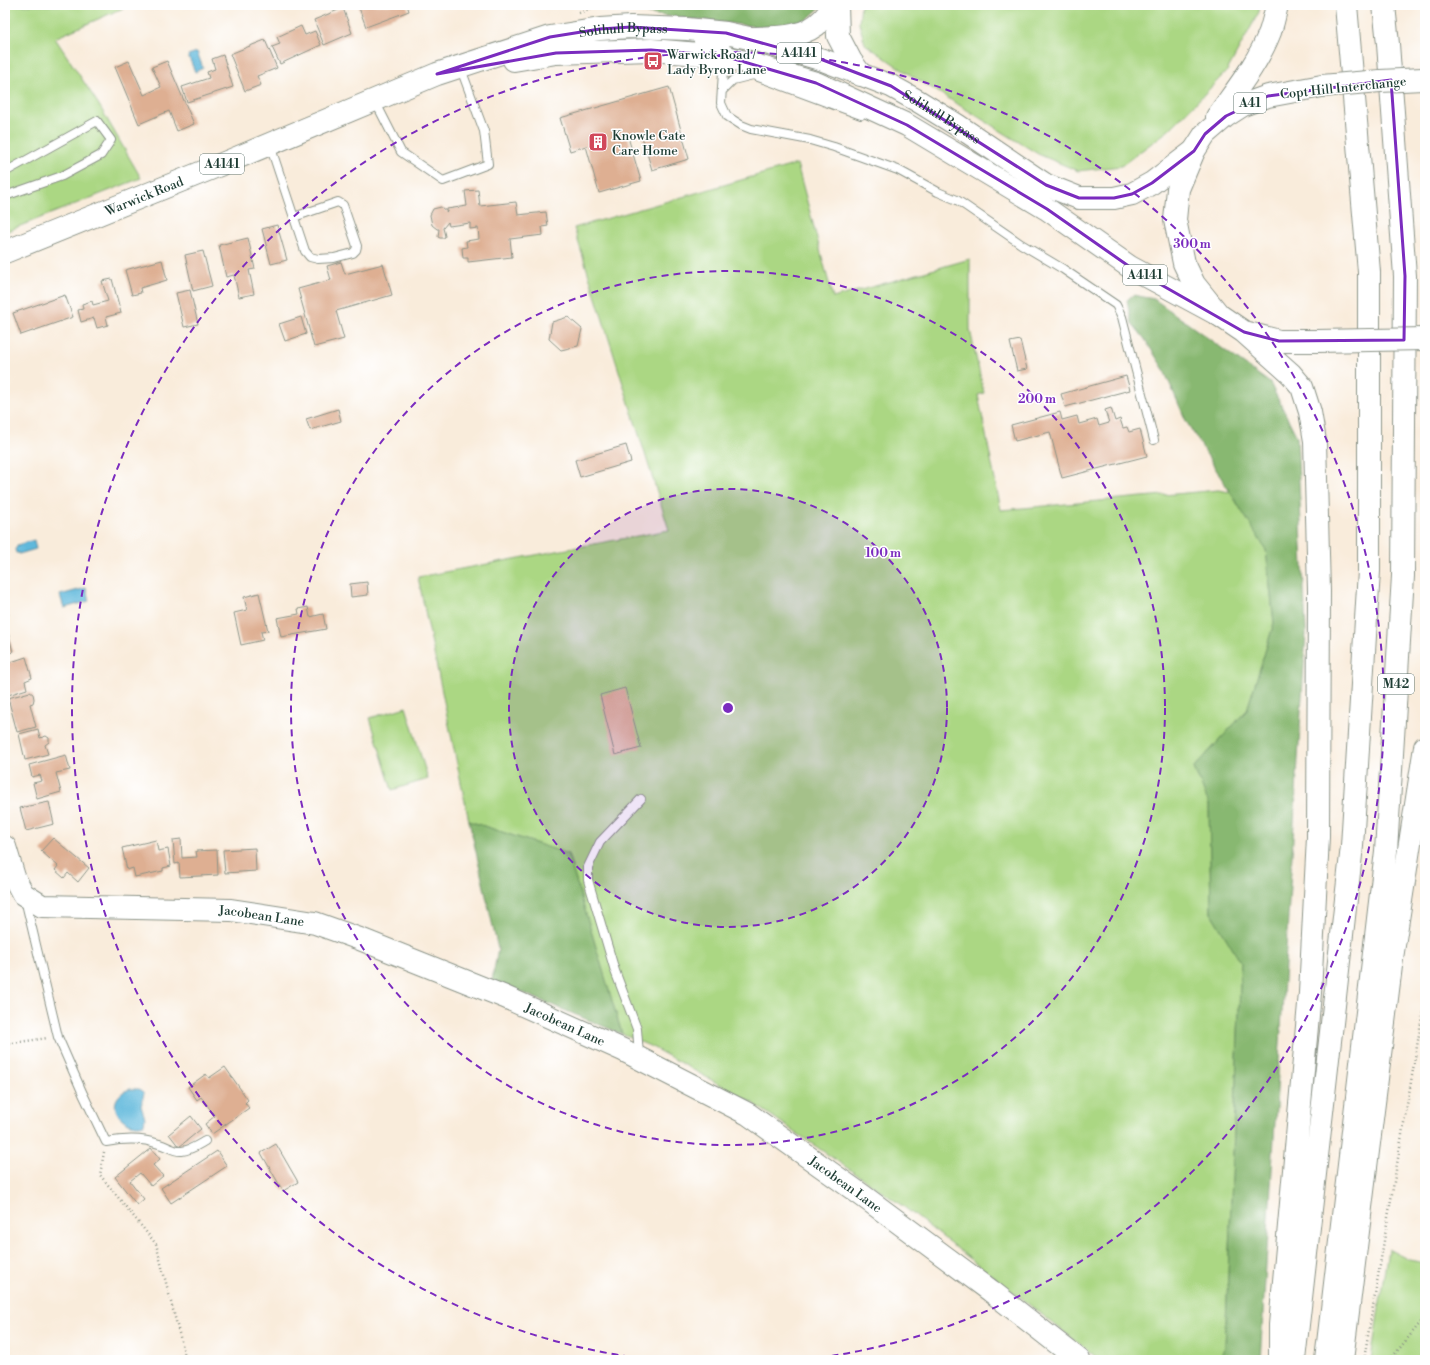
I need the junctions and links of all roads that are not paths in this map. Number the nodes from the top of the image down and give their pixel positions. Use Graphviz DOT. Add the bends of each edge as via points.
graph roads {
  1 [pos="835,5"];
  2 [pos="1277,5"];
  3 [pos="1346,5"];
  4 [pos="1384,5"];
  5 [pos="631,27"];
  6 [pos="675,38"];
  7 [pos="746,38"];
  8 [pos="690,40"];
  9 [pos="723,50"];
  10 [pos="823,60"];
  11 [pos="461,69"];
  12 [pos="437,74"];
  13 [pos="861,75"];
  14 [pos="1424,79"];
  15 [pos="722,91"];
  16 [pos="374,100"];
  17 [pos="868,114"];
  18 [pos="1199,142"];
  19 [pos="270,144"];
  20 [pos="962,157"];
  21 [pos="5,172"];
  22 [pos="5,196"];
  23 [pos="294,217"];
  24 [pos="5,252"];
  25 [pos="1218,315"];
  26 [pos="1244,332"];
  27 [pos="1425,338"];
  28 [pos="1154,440"];
  29 [pos="1425,746"];
  30 [pos="641,799"];
  31 [pos="5,847"];
  32 [pos="24,894"];
  33 [pos="639,1058"];
  34 [pos="205,1141"];
  35 [pos="1079,1360"];
  36 [pos="1280,1360"];
  37 [pos="1294,1360"];
  38 [pos="1326,1360"];
  39 [pos="1342,1360"];
  1 -- 7 [label="main road" via="813,28 794,36"];
  1 -- 10 [label="main road"];
  1 -- 13 [label="main road" via="838,36"];
  2 -- 18 [label="main road" via="1270,32 1260,54"];
  3 -- 37 [label="main road, M42" via="1369,272 1369,571 1352,846"];
  4 -- 38 [label="main road, M42" via="1405,276 1403,576 1386,851"];
  5 -- 6 [label="lane"];
  5 -- 7 [label="main road, Solihull Bypass / A4141" via="687,29"];
  5 -- 12 [label="main road, Solihull Bypass / A4141" via="550,37"];
  7 -- 9 [label="lane"];
  7 -- 10 [label="main road, Solihull Bypass / A4141"];
  8 -- 9 [label="lane"];
  9 -- 11 [label="main road, Solihull Bypass / A4141" via="556,53"];
  9 -- 15 [label="lane"];
  9 -- 17 [label="main road, Solihull Bypass / A4141" via="816,83"];
  10 -- 13 [label="main road, Solihull Bypass / A4141"];
  10 -- 20 [label="main road" via="828,72 835,78 868,92 934,130"];
  11 -- 12 [label="main road, Solihull Bypass / A4141"];
  11 -- 16 [label="lane" via="484,131 488,164 443,181 401,152"];
  12 -- 16 [label="main road, Warwick Road / A4141"];
  13 -- 18 [label="main road, Solihull Bypass / A4141" via="891,86 918,101 1046,185 1079,198 1114,198 1132,194 1152,184"];
  14 -- 18 [label="main road, Copt Hill Interchange / A41, bridge" via="1322,86 1268,96 1243,105 1226,116"];
  15 -- 17 [label="lane" via="733,80 753,76"];
  15 -- 28 [label="lane" via="721,103 727,116 741,125 810,140 898,170 958,200 1116,305 1122,317"];
  16 -- 19 [label="main road, Warwick Road / A4141"];
  17 -- 20 [label="main road, A4141" via="907,125"];
  18 -- 25 [label="main road, Copt Hill Interchange / A41" via="1178,189 1175,220 1184,263 1194,284"];
  19 -- 23 [label="lane"];
  19 -- 24 [label="main road, Warwick Road / A4141"];
  20 -- 25 [label="main road, Solihull Bypass / A4141" via="1047,209 1130,267"];
  21 -- 22 [label="lane" via="97,121 111,140 102,155 62,176"];
  23 -- 23 [label="lane" via="305,251 310,257 334,258 356,250 357,246 340,202"];
  25 -- 26 [label="main road, Copt Hill Interchange / A41"];
  26 -- 27 [label="main road, Copt Hill Interchange / A41, bridge" via="1279,341"];
  26 -- 36 [label="main road" via="1292,374 1302,387 1310,412 1315,449 1319,591 1318,837 1310,993 1280,1325"];
  29 -- 39 [label="main road" via="1392,958"];
  30 -- 33 [label="lane" via="600,842 588,867 588,880 615,971 637,1029"];
  31 -- 32 [label="main road, Jacobean Lane" via="14,877"];
  32 -- 33 [label="main road, Jacobean Lane" via="42,906 231,910 315,923 505,997"];
  32 -- 34 [label="lane" via="58,1037 106,1142 147,1141 174,1151 183,1151"];
  33 -- 35 [label="main road, Jacobean Lane" via="748,1114 978,1281"];
}
